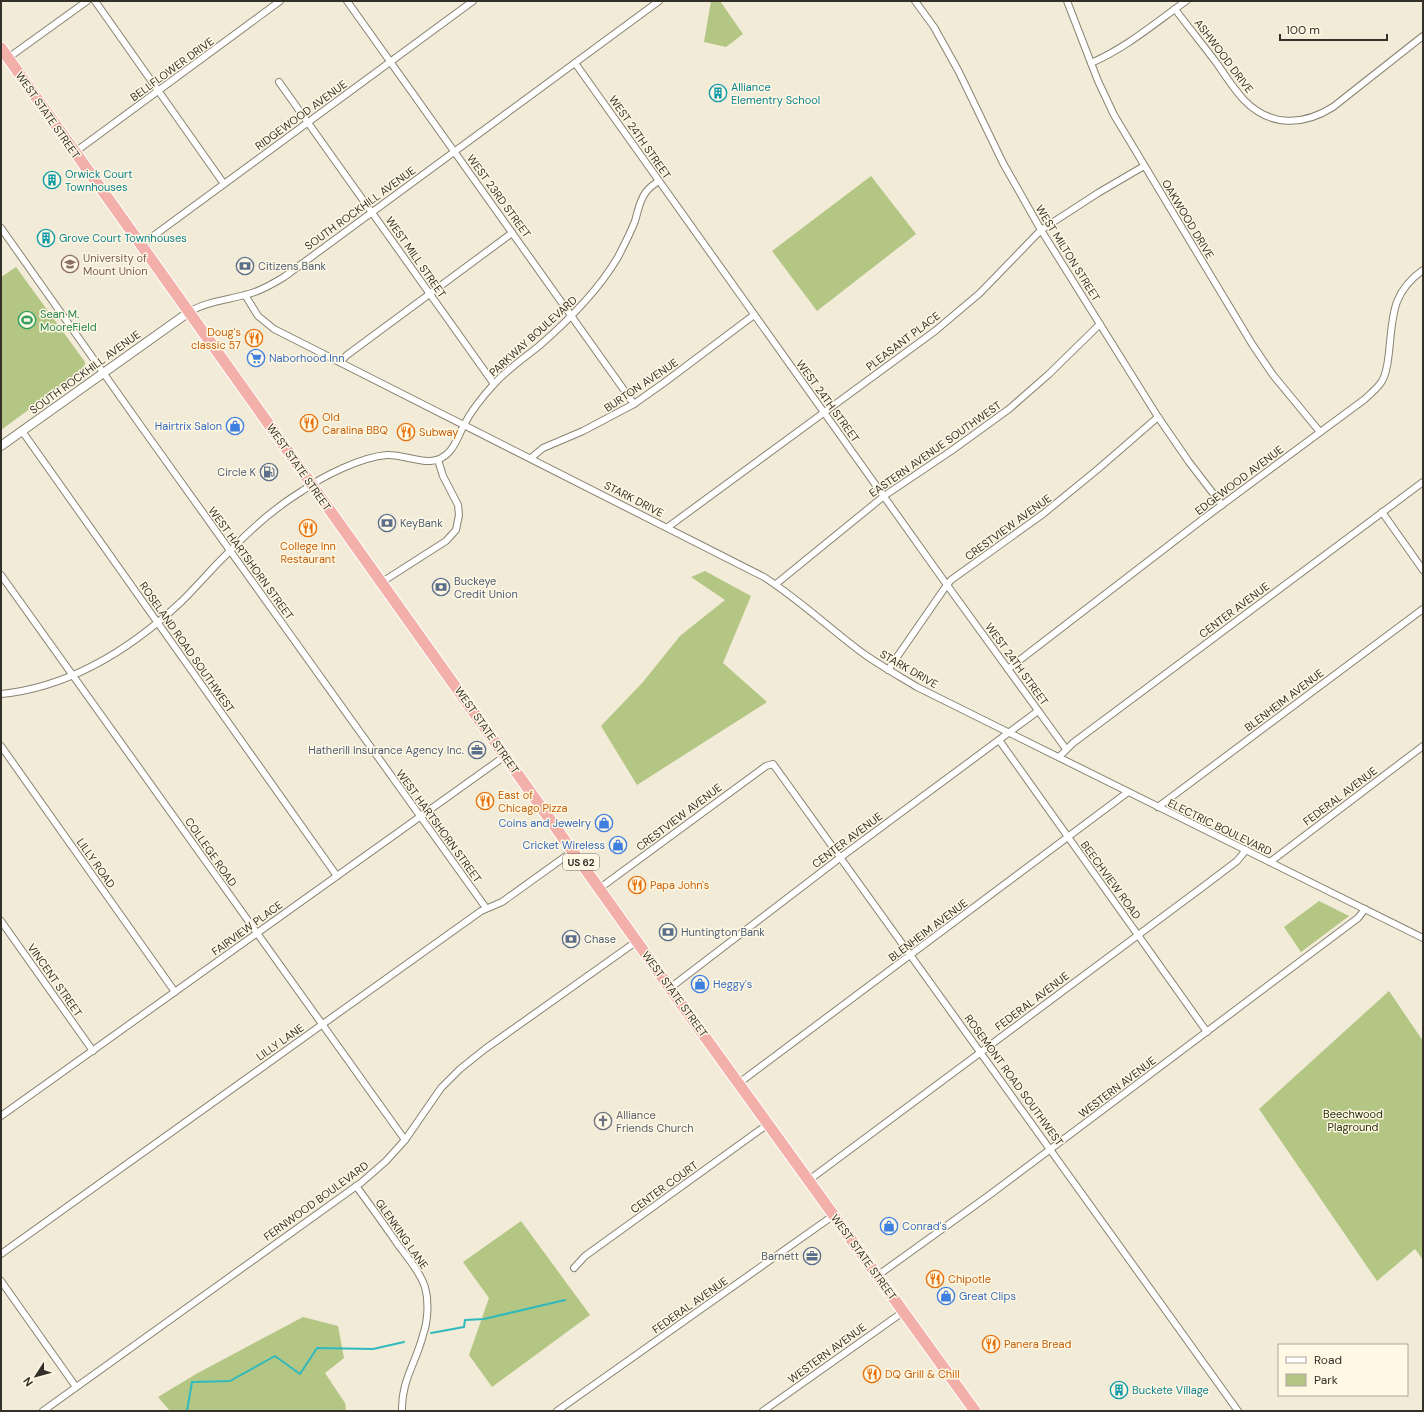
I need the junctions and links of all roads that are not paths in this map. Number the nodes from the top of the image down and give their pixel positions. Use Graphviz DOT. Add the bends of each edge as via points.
graph roads {
  1 [pos="86,1"];
  2 [pos="95,1"];
  3 [pos="280,1"];
  4 [pos="347,1"];
  5 [pos="473,1"];
  6 [pos="658,1"];
  7 [pos="915,1"];
  8 [pos="1067,1"];
  9 [pos="1186,1"];
  10 [pos="1175,9"];
  11 [pos="1423,36"];
  12 [pos="1,48"];
  13 [pos="8,58"];
  14 [pos="390,62"];
  15 [pos="576,63"];
  16 [pos="1091,63"];
  17 [pos="279,82"];
  18 [pos="159,91"];
  19 [pos="308,122"];
  20 [pos="75,152"];
  21 [pos="455,152"];
  22 [pos="1144,166"];
  23 [pos="659,181"];
  24 [pos="224,184"];
  25 [pos="372,213"];
  26 [pos="1,228"];
  27 [pos="1041,230"];
  28 [pos="512,233"];
  29 [pos="141,245"];
  30 [pos="1423,270"];
  31 [pos="430,294"];
  32 [pos="245,295"];
  33 [pos="188,312"];
  34 [pos="754,315"];
  35 [pos="571,316"];
  36 [pos="1100,324"];
  37 [pos="340,362"];
  38 [pos="103,372"];
  39 [pos="494,384"];
  40 [pos="634,404"];
  41 [pos="824,412"];
  42 [pos="1158,416"];
  43 [pos="464,424"];
  44 [pos="22,431"];
  45 [pos="1320,432"];
  46 [pos="1,446"];
  47 [pos="531,458"];
  48 [pos="438,460"];
  49 [pos="1423,482"];
  50 [pos="311,485"];
  51 [pos="884,496"];
  52 [pos="1222,505"];
  53 [pos="1382,512"];
  54 [pos="668,527"];
  55 [pos="230,551"];
  56 [pos="1423,570"];
  57 [pos="1,574"];
  58 [pos="382,582"];
  59 [pos="776,584"];
  60 [pos="947,585"];
  61 [pos="1423,609"];
  62 [pos="158,622"];
  63 [pos="1008,669"];
  64 [pos="888,670"];
  65 [pos="74,675"];
  66 [pos="1,694"];
  67 [pos="1038,711"];
  68 [pos="1009,733"];
  69 [pos="999,740"];
  70 [pos="1,746"];
  71 [pos="1423,746"];
  72 [pos="1066,749"];
  73 [pos="505,756"];
  74 [pos="1059,757"];
  75 [pos="771,764"];
  76 [pos="1128,792"];
  77 [pos="1158,807"];
  78 [pos="420,816"];
  79 [pos="1068,838"];
  80 [pos="1246,850"];
  81 [pos="574,851"];
  82 [pos="841,858"];
  83 [pos="1270,862"];
  84 [pos="337,876"];
  85 [pos="600,888"];
  86 [pos="486,908"];
  87 [pos="1364,909"];
  88 [pos="1,921"];
  89 [pos="257,933"];
  90 [pos="1138,935"];
  91 [pos="1423,938"];
  92 [pos="637,941"];
  93 [pos="911,955"];
  94 [pos="670,988"];
  95 [pos="175,992"];
  96 [pos="322,1025"];
  97 [pos="1207,1032"];
  98 [pos="93,1051"];
  99 [pos="981,1052"];
  100 [pos="739,1083"];
  101 [pos="1,1116"];
  102 [pos="768,1124"];
  103 [pos="405,1140"];
  104 [pos="1050,1149"];
  105 [pos="809,1180"];
  106 [pos="356,1186"];
  107 [pos="834,1215"];
  108 [pos="1,1254"];
  109 [pos="574,1268"];
  110 [pos="878,1276"];
  111 [pos="1,1281"];
  112 [pos="903,1312"];
  113 [pos="76,1387"];
  114 [pos="43,1411"];
  115 [pos="402,1411"];
  116 [pos="557,1411"];
  117 [pos="763,1411"];
  118 [pos="975,1411"];
  119 [pos="1238,1411"];
  1 -- 13 [label="street"];
  2 -- 18 [label="street"];
  3 -- 18 [label="street, BELLFLOWER DRIVE"];
  4 -- 14 [label="street, WEST 23RD STREET"];
  5 -- 14 [label="street, RIDGEWOOD AVENUE"];
  6 -- 15 [label="street, SOUTH ROCKHILL AVENUE"];
  7 -- 27 [label="street, WEST MILTON STREET" via="959,72 1002,163"];
  8 -- 16 [label="street, OAKWOOD DRIVE"];
  9 -- 10 [label="street"];
  10 -- 11 [label="street, ASHWOOD DRIVE" via="1244,99 1261,113 1287,121 1309,119 1324,113"];
  10 -- 16 [label="street" via="1125,45"];
  12 -- 13 [label="highway, WEST STATE STREET / US 62"];
  13 -- 20 [label="highway, WEST STATE STREET / US 62"];
  14 -- 19 [label="street, RIDGEWOOD AVENUE"];
  14 -- 21 [label="street, WEST 23RD STREET"];
  15 -- 21 [label="street, SOUTH ROCKHILL AVENUE"];
  15 -- 23 [label="street, WEST 24TH STREET"];
  16 -- 22 [label="street, OAKWOOD DRIVE" via="1114,115"];
  17 -- 19 [label="street, WEST MILL STREET"];
  18 -- 20 [label="street, BELLFLOWER DRIVE"];
  18 -- 24 [label="street"];
  19 -- 24 [label="street, RIDGEWOOD AVENUE"];
  19 -- 25 [label="street, WEST MILL STREET"];
  20 -- 29 [label="highway, WEST STATE STREET / US 62"];
  21 -- 25 [label="street, SOUTH ROCKHILL AVENUE"];
  21 -- 28 [label="street, WEST 23RD STREET"];
  22 -- 27 [label="street, PLEASANT PLACE"];
  22 -- 45 [label="street, OAKWOOD DRIVE" via="1256,351"];
  23 -- 34 [label="street, WEST 24TH STREET"];
  23 -- 35 [label="street, PARKWAY BOULEVARD" via="644,194 629,235 607,274"];
  24 -- 29 [label="street, RIDGEWOOD AVENUE"];
  25 -- 31 [label="street, WEST MILL STREET"];
  25 -- 32 [label="street, SOUTH ROCKHILL AVENUE" via="284,278 262,290"];
  26 -- 38 [label="street, WEST HARTSHORN STREET"];
  27 -- 36 [label="street, WEST MILTON STREET"];
  27 -- 41 [label="street, PLEASANT PLACE" via="998,275 935,331"];
  28 -- 31 [label="street"];
  28 -- 35 [label="street, WEST 23RD STREET"];
  29 -- 33 [label="highway, WEST STATE STREET / US 62"];
  30 -- 45 [label="street, EDGEWOOD AVENUE" via="1406,285 1396,303 1388,366 1383,380 1365,399"];
  31 -- 37 [label="street"];
  31 -- 39 [label="street, WEST MILL STREET"];
  32 -- 33 [label="street, SOUTH ROCKHILL AVENUE" via="203,304"];
  32 -- 37 [label="street, STARK DRIVE" via="252,307 274,329"];
  33 -- 38 [label="street, SOUTH ROCKHILL AVENUE"];
  33 -- 50 [label="highway, WEST STATE STREET / US 62"];
  34 -- 40 [label="street, BURTON AVENUE"];
  34 -- 41 [label="street, WEST 24TH STREET"];
  35 -- 39 [label="street, PARKWAY BOULEVARD"];
  35 -- 40 [label="street, WEST 23RD STREET"];
  36 -- 42 [label="street, WEST MILTON STREET"];
  36 -- 51 [label="street, EASTERN AVENUE SOUTHWEST" via="1009,409"];
  37 -- 43 [label="street, STARK DRIVE"];
  38 -- 44 [label="street, SOUTH ROCKHILL AVENUE"];
  38 -- 55 [label="street, WEST HARTSHORN STREET"];
  39 -- 43 [label="street, PARKWAY BOULEVARD"];
  40 -- 47 [label="street, BURTON AVENUE" via="584,431 543,448"];
  41 -- 51 [label="street, WEST 24TH STREET"];
  41 -- 54 [label="street, PLEASANT PLACE"];
  42 -- 52 [label="street, WEST MILTON STREET"];
  42 -- 60 [label="street, CRESTVIEW AVENUE" via="1098,470"];
  43 -- 47 [label="street, STARK DRIVE"];
  43 -- 48 [label="street, PARKWAY BOULEVARD" via="451,450"];
  44 -- 46 [label="street, SOUTH ROCKHILL AVENUE"];
  44 -- 62 [label="street, ROSELAND ROAD SOUTHWEST"];
  45 -- 52 [label="street, EDGEWOOD AVENUE"];
  47 -- 54 [label="street, STARK DRIVE"];
  48 -- 50 [label="street" via="432,462 398,455 378,456 347,467"];
  48 -- 58 [label="street" via="458,505 459,520 456,530 446,541"];
  49 -- 53 [label="street, CENTER AVENUE"];
  50 -- 55 [label="street" via="284,504"];
  50 -- 58 [label="highway, WEST STATE STREET / US 62"];
  51 -- 59 [label="street, EASTERN AVENUE SOUTHWEST"];
  51 -- 60 [label="street, WEST 24TH STREET"];
  52 -- 63 [label="street, EDGEWOOD AVENUE"];
  53 -- 56 [label="street"];
  53 -- 72 [label="street, CENTER AVENUE"];
  54 -- 59 [label="street, STARK DRIVE"];
  55 -- 62 [label="street"];
  55 -- 78 [label="street, WEST HARTSHORN STREET"];
  57 -- 65 [label="street, COLLEGE ROAD"];
  58 -- 73 [label="highway, WEST STATE STREET / US 62"];
  59 -- 64 [label="street, STARK DRIVE"];
  60 -- 63 [label="street, WEST 24TH STREET"];
  60 -- 64 [label="street, CRESTVIEW AVENUE"];
  61 -- 77 [label="street, BLENHEIM AVENUE"];
  62 -- 65 [label="street" via="111,656"];
  62 -- 84 [label="street, ROSELAND ROAD SOUTHWEST"];
  63 -- 67 [label="street, WEST 24TH STREET"];
  64 -- 68 [label="street, STARK DRIVE"];
  65 -- 66 [label="street" via="39,688"];
  65 -- 89 [label="street, COLLEGE ROAD"];
  67 -- 68 [label="street, CENTER AVENUE"];
  67 -- 72 [label="street, WEST 24TH STREET"];
  68 -- 69 [label="street, CENTER AVENUE"];
  68 -- 74 [label="street, ELECTRIC BOULEVARD"];
  69 -- 79 [label="street, BEECHVIEW ROAD"];
  69 -- 82 [label="street, CENTER AVENUE"];
  70 -- 95 [label="street, LILLY ROAD"];
  71 -- 83 [label="street, FEDERAL AVENUE"];
  72 -- 74 [label="street, CENTER AVENUE"];
  73 -- 78 [label="street, FAIRVIEW PLACE"];
  73 -- 81 [label="highway, WEST STATE STREET / US 62"];
  74 -- 76 [label="street, ELECTRIC BOULEVARD"];
  75 -- 82 [label="street, ROSEMONT ROAD SOUTHWEST" via="776,766"];
  75 -- 85 [label="street, CRESTVIEW AVENUE"];
  76 -- 77 [label="street, ELECTRIC BOULEVARD"];
  76 -- 79 [label="street, BLENHEIM AVENUE"];
  77 -- 80 [label="street, ELECTRIC BOULEVARD"];
  78 -- 84 [label="street, FAIRVIEW PLACE"];
  78 -- 86 [label="street, WEST HARTSHORN STREET"];
  79 -- 90 [label="street, BEECHVIEW ROAD"];
  79 -- 93 [label="street, BLENHEIM AVENUE"];
  80 -- 83 [label="street, ELECTRIC BOULEVARD"];
  80 -- 90 [label="street, FEDERAL AVENUE" via="1237,860"];
  81 -- 85 [label="highway, WEST STATE STREET / US 62"];
  81 -- 86 [label="street, LILLY LANE" via="502,902"];
  82 -- 93 [label="street, ROSEMONT ROAD SOUTHWEST"];
  82 -- 94 [label="street, CENTER AVENUE"];
  83 -- 87 [label="street, ELECTRIC BOULEVARD"];
  84 -- 89 [label="street, FAIRVIEW PLACE"];
  85 -- 92 [label="highway, WEST STATE STREET / US 62"];
  86 -- 96 [label="street, LILLY LANE"];
  87 -- 91 [label="street, ELECTRIC BOULEVARD"];
  87 -- 97 [label="street, WESTERN AVENUE" via="1358,918"];
  88 -- 98 [label="street, VINCENT STREET"];
  89 -- 95 [label="street, FAIRVIEW PLACE"];
  89 -- 96 [label="street, COLLEGE ROAD"];
  90 -- 97 [label="street, BEECHVIEW ROAD"];
  90 -- 99 [label="street, FEDERAL AVENUE"];
  92 -- 94 [label="highway, WEST STATE STREET / US 62"];
  92 -- 103 [label="street, FERNWOOD BOULEVARD" via="472,1058 441,1088"];
  93 -- 99 [label="street, ROSEMONT ROAD SOUTHWEST"];
  93 -- 100 [label="street, BLENHEIM AVENUE"];
  94 -- 100 [label="highway, WEST STATE STREET / US 62"];
  95 -- 98 [label="street, FAIRVIEW PLACE"];
  96 -- 103 [label="street, COLLEGE ROAD"];
  96 -- 108 [label="street, LILLY LANE"];
  97 -- 104 [label="street, WESTERN AVENUE"];
  98 -- 101 [label="street, FAIRVIEW PLACE"];
  99 -- 104 [label="street, ROSEMONT ROAD SOUTHWEST"];
  99 -- 105 [label="street, FEDERAL AVENUE"];
  100 -- 102 [label="highway, WEST STATE STREET / US 62"];
  102 -- 105 [label="highway, WEST STATE STREET / US 62"];
  102 -- 109 [label="street, CENTER COURT" via="584,1256"];
  103 -- 106 [label="street, FERNWOOD BOULEVARD"];
  104 -- 110 [label="street, WESTERN AVENUE"];
  104 -- 119 [label="street, ROSEMONT ROAD SOUTHWEST"];
  105 -- 107 [label="highway, WEST STATE STREET / US 62"];
  106 -- 113 [label="street, FERNWOOD BOULEVARD"];
  106 -- 115 [label="street, GLENKING LANE" via="408,1258 423,1281 426,1292 424,1334 405,1382"];
  107 -- 110 [label="highway, WEST STATE STREET / US 62"];
  107 -- 116 [label="street, FEDERAL AVENUE"];
  110 -- 112 [label="highway, WEST STATE STREET / US 62"];
  111 -- 113 [label="street"];
  112 -- 117 [label="street, WESTERN AVENUE"];
  112 -- 118 [label="highway, WEST STATE STREET / US 62"];
  113 -- 114 [label="street, FERNWOOD BOULEVARD"];
}
